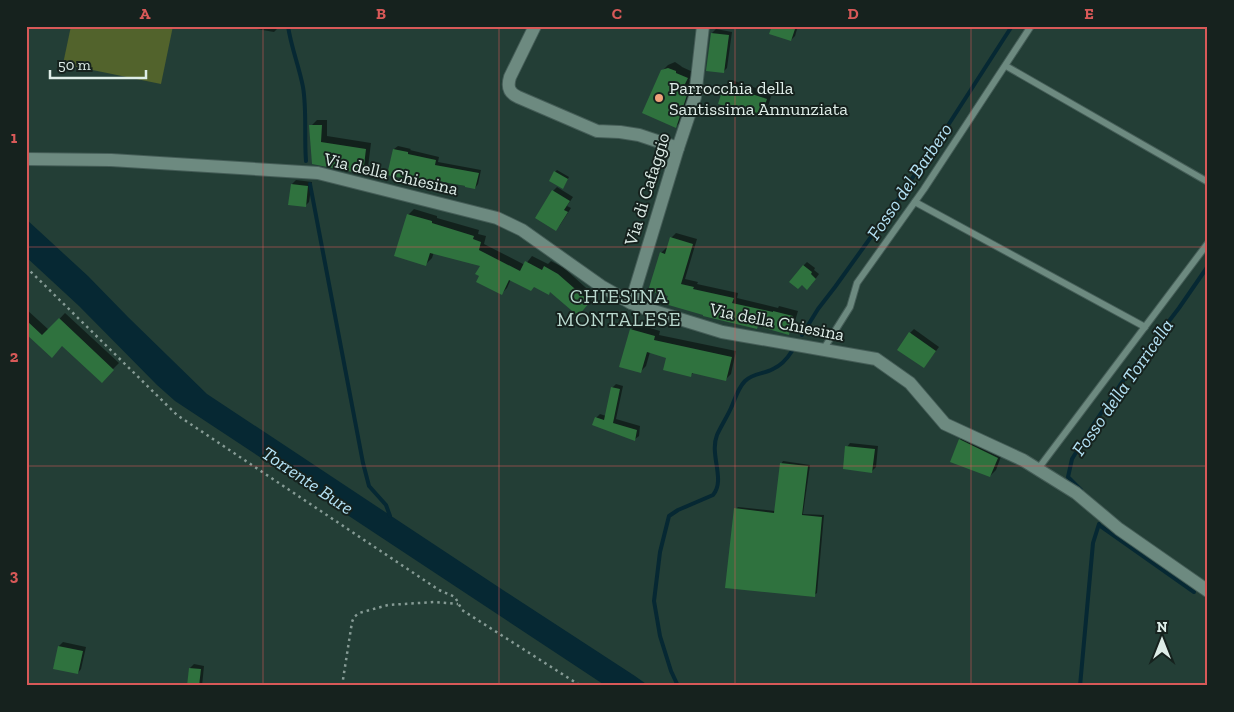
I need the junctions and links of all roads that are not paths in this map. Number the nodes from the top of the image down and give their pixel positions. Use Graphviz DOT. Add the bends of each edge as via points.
graph roads {
  1 [pos="535,26"];
  2 [pos="703,26"];
  3 [pos="1031,26"];
  4 [pos="1006,66"];
  5 [pos="678,148"];
  6 [pos="26,158"];
  7 [pos="1208,182"];
  8 [pos="915,202"];
  9 [pos="1208,243"];
  10 [pos="631,303"];
  11 [pos="1145,327"];
  12 [pos="824,350"];
  13 [pos="1038,469"];
  14 [pos="1208,591"];
  1 -- 5 [label="street" via="510,78 508,86 512,93 597,131 639,135"];
  2 -- 5 [label="street, Via di Cafaggio" via="696,91"];
  3 -- 4 [label="lane"];
  4 -- 7 [label="lane"];
  4 -- 8 [label="lane"];
  5 -- 10 [label="street, Via di Cafaggio"];
  6 -- 10 [label="street, Via della Chiesina" via="111,160 329,176 497,218 522,230 601,286"];
  8 -- 11 [label="lane"];
  8 -- 12 [label="lane" via="857,283 850,307"];
  9 -- 11 [label="lane"];
  10 -- 12 [label="street, Via della Chiesina" via="722,332"];
  11 -- 13 [label="lane"];
  12 -- 13 [label="street, Via della Chiesina" via="876,359 910,383 945,424"];
  13 -- 14 [label="street, Via della Chiesina" via="1076,493 1119,529"];
}
